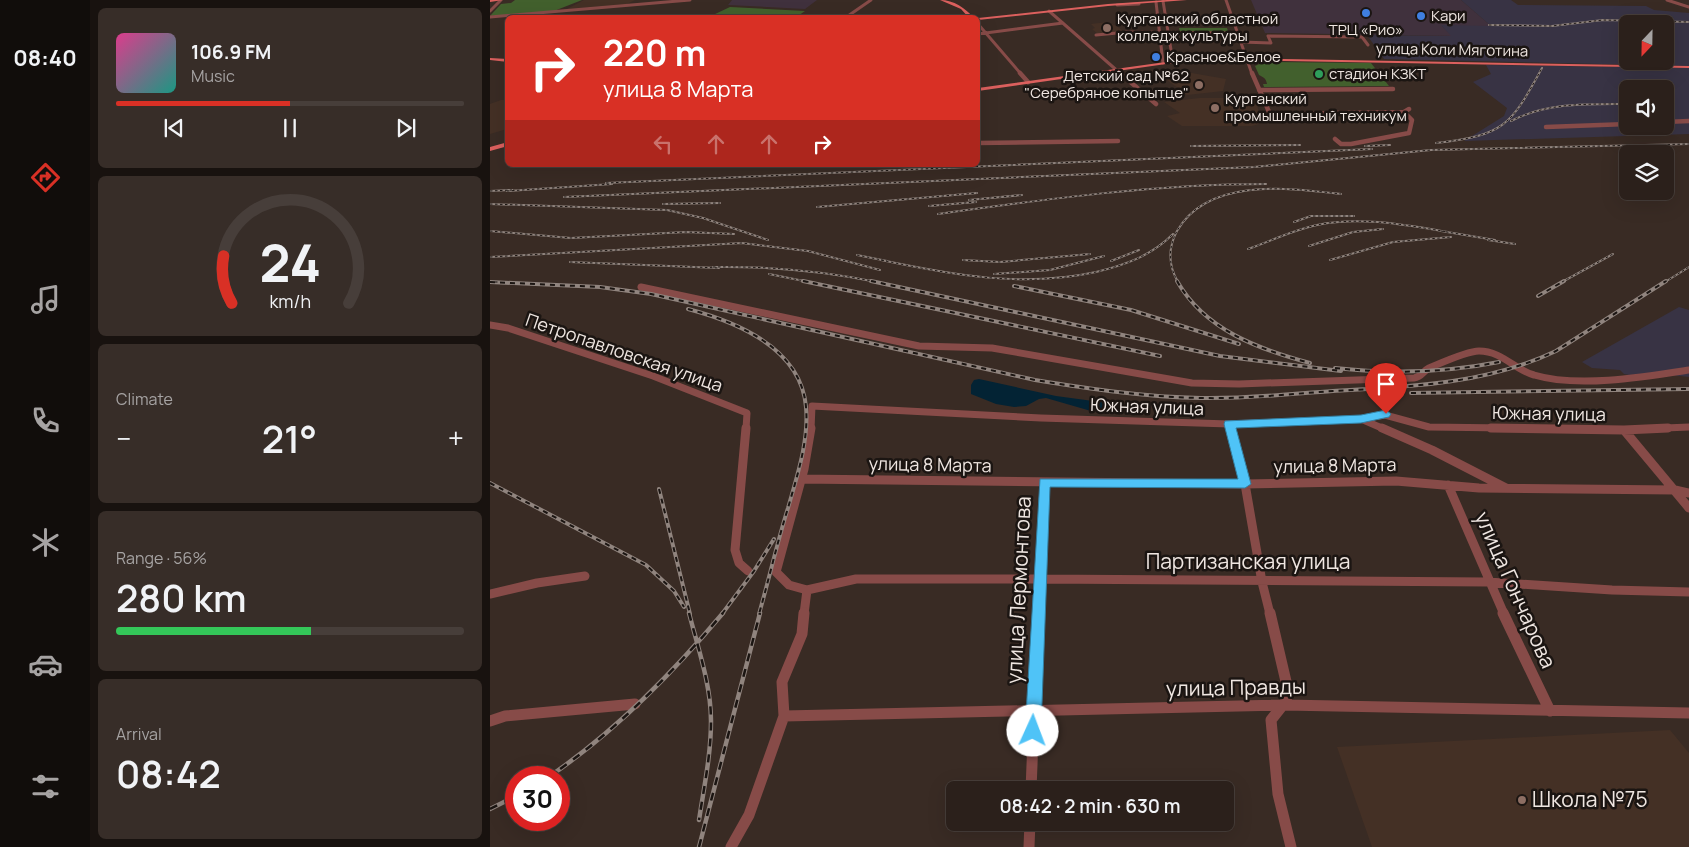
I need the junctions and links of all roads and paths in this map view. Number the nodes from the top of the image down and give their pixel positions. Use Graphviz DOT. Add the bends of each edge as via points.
graph roads {
  1 [pos="501,0"];
  2 [pos="690,0"];
  3 [pos="871,0"];
  4 [pos="942,0"];
  5 [pos="1185,0"];
  6 [pos="1226,0"];
  7 [pos="1667,0"];
  8 [pos="490,1"];
  9 [pos="1164,2"];
  10 [pos="1156,3"];
  11 [pos="1139,4"];
  12 [pos="1117,5"];
  13 [pos="1689,8"];
  14 [pos="1049,11"];
  15 [pos="490,12"];
  16 [pos="523,15"];
  17 [pos="849,15"];
  18 [pos="969,15"];
  19 [pos="505,17"];
  20 [pos="490,18"];
  21 [pos="980,19"];
  22 [pos="1063,23"];
  23 [pos="980,26"];
  24 [pos="1158,32"];
  25 [pos="1169,32"];
  26 [pos="986,33"];
  27 [pos="1238,33"];
  28 [pos="980,34"];
  29 [pos="1096,35"];
  30 [pos="1240,42"];
  31 [pos="1367,44"];
  32 [pos="490,59"];
  33 [pos="1246,59"];
  34 [pos="505,60"];
  35 [pos="1173,62"];
  36 [pos="1163,63"];
  37 [pos="1689,67"];
  38 [pos="1117,70"];
  39 [pos="1028,82"];
  40 [pos="1393,89"];
  41 [pos="980,90"];
  42 [pos="1259,90"];
  43 [pos="1156,104"];
  44 [pos="1689,121"];
  45 [pos="1674,122"];
  46 [pos="1619,124"];
  47 [pos="1546,127"];
  48 [pos="1335,139"];
  49 [pos="1118,141"];
  50 [pos="980,143"];
  51 [pos="505,145"];
  52 [pos="490,150"];
  53 [pos="640,287"];
  54 [pos="490,325"];
  55 [pos="1689,370"];
  56 [pos="1361,419"];
  57 [pos="1229,424"];
  58 [pos="1689,427"];
  59 [pos="1624,430"];
  60 [pos="800,479"];
  61 [pos="1044,482"];
  62 [pos="1245,484"];
  63 [pos="1448,485"];
  64 [pos="1509,489"];
  65 [pos="1675,490"];
  66 [pos="1689,493"];
  67 [pos="1689,508"];
  68 [pos="748,571"];
  69 [pos="585,576"];
  70 [pos="1040,579"];
  71 [pos="1262,582"];
  72 [pos="1488,582"];
  73 [pos="807,590"];
  74 [pos="1689,592"];
  75 [pos="490,594"];
  76 [pos="635,704"];
  77 [pos="1285,705"];
  78 [pos="1033,711"];
  79 [pos="1550,711"];
  80 [pos="1689,713"];
  81 [pos="784,716"];
  82 [pos="490,721"];
  83 [pos="1031,781"];
  84 [pos="1030,831"];
  85 [pos="731,847"];
  86 [pos="1029,847"];
  87 [pos="1291,847"];
  1 -- 8 [label="main road"];
  1 -- 15 [label="street"];
  2 -- 16 [label="street"];
  3 -- 17 [label="street"];
  4 -- 18 [label="main road" via="962,8"];
  5 -- 9 [label="main road"];
  6 -- 27 [label="street"];
  7 -- 13 [label="street"];
  9 -- 10 [label="main road"];
  9 -- 25 [label="street"];
  10 -- 14 [label="main road"];
  10 -- 24 [label="street"];
  11 -- 12 [label="street"];
  14 -- 21 [label="main road"];
  14 -- 22 [label="street"];
  19 -- 20 [label="street"];
  22 -- 26 [label="street"];
  22 -- 38 [label="street"];
  23 -- 26 [label="street"];
  24 -- 25 [label="street"];
  24 -- 29 [label="street"];
  24 -- 36 [label="street"];
  25 -- 27 [label="street"];
  25 -- 35 [label="street"];
  26 -- 28 [label="street"];
  26 -- 39 [label="street"];
  27 -- 30 [label="street"];
  30 -- 31 [label="street" via="1271,43 1299,38"];
  30 -- 33 [label="street"];
  32 -- 34 [label="main road"];
  33 -- 35 [label="main road, улица Коли Мяготина"];
  33 -- 37 [label="main road, улица Коли Мяготина"];
  33 -- 42 [label="street"];
  35 -- 36 [label="main road, улица Коли Мяготина"];
  36 -- 38 [label="main road, улица Коли Мяготина"];
  38 -- 39 [label="main road, улица Коли Мяготина"];
  38 -- 43 [label="street"];
  39 -- 41 [label="main road, улица Коли Мяготина"];
  40 -- 42 [label="street"];
  42 -- 48 [label="street" via="1270,114 1406,111 1412,120 1409,133 1351,144 1341,144"];
  44 -- 45 [label="street"];
  46 -- 47 [label="street"];
  49 -- 50 [label="street"];
  51 -- 52 [label="main road"];
  53 -- 55 [label="street" via="919,346 992,348 1192,383 1414,378 1426,370 1476,351 1487,351 1509,360 1532,375 1565,380 1649,376"];
  54 -- 68 [label="street, Петропавловская улица" via="508,328 653,376 747,413 735,550 739,563"];
  56 -- 57 [label="street, Южная улица"];
  56 -- 59 [label="street, Южная улица" via="1386,414 1430,427"];
  56 -- 64 [label="street"];
  57 -- 60 [label="street, Южная улица" via="812,406 812,422"];
  57 -- 62 [label="street"];
  58 -- 59 [label="street, Южная улица"];
  59 -- 65 [label="street"];
  60 -- 61 [label="street, улица 8 Марта"];
  60 -- 73 [label="street" via="776,572 792,587"];
  61 -- 62 [label="street, улица 8 Марта"];
  61 -- 70 [label="street, улица Лермонтова"];
  62 -- 63 [label="street, улица 8 Марта" via="1396,481"];
  62 -- 71 [label="street"];
  63 -- 64 [label="street, улица 8 Марта"];
  63 -- 72 [label="street, улица Гончарова"];
  64 -- 65 [label="street, улица 8 Марта"];
  65 -- 66 [label="street, улица 8 Марта"];
  65 -- 67 [label="street"];
  69 -- 75 [label="street"];
  70 -- 71 [label="street, Партизанская улица"];
  70 -- 73 [label="street, Партизанская улица" via="856,579"];
  70 -- 78 [label="street, улица Лермонтова"];
  71 -- 72 [label="street, Партизанская улица"];
  71 -- 77 [label="street" via="1286,681 1288,695"];
  72 -- 74 [label="street, Партизанская улица"];
  72 -- 79 [label="street, улица Гончарова"];
  73 -- 81 [label="street" via="802,634 782,682"];
  76 -- 82 [label="street" via="505,716"];
  77 -- 78 [label="street, улица Правды"];
  77 -- 79 [label="street, улица Правды"];
  77 -- 87 [label="street" via="1271,720 1278,794"];
  78 -- 81 [label="street, улица Правды"];
  78 -- 83 [label="street, улица Лермонтова"];
  79 -- 80 [label="street, улица Правды"];
  81 -- 85 [label="street" via="749,814"];
  84 -- 86 [label="street"];
}
